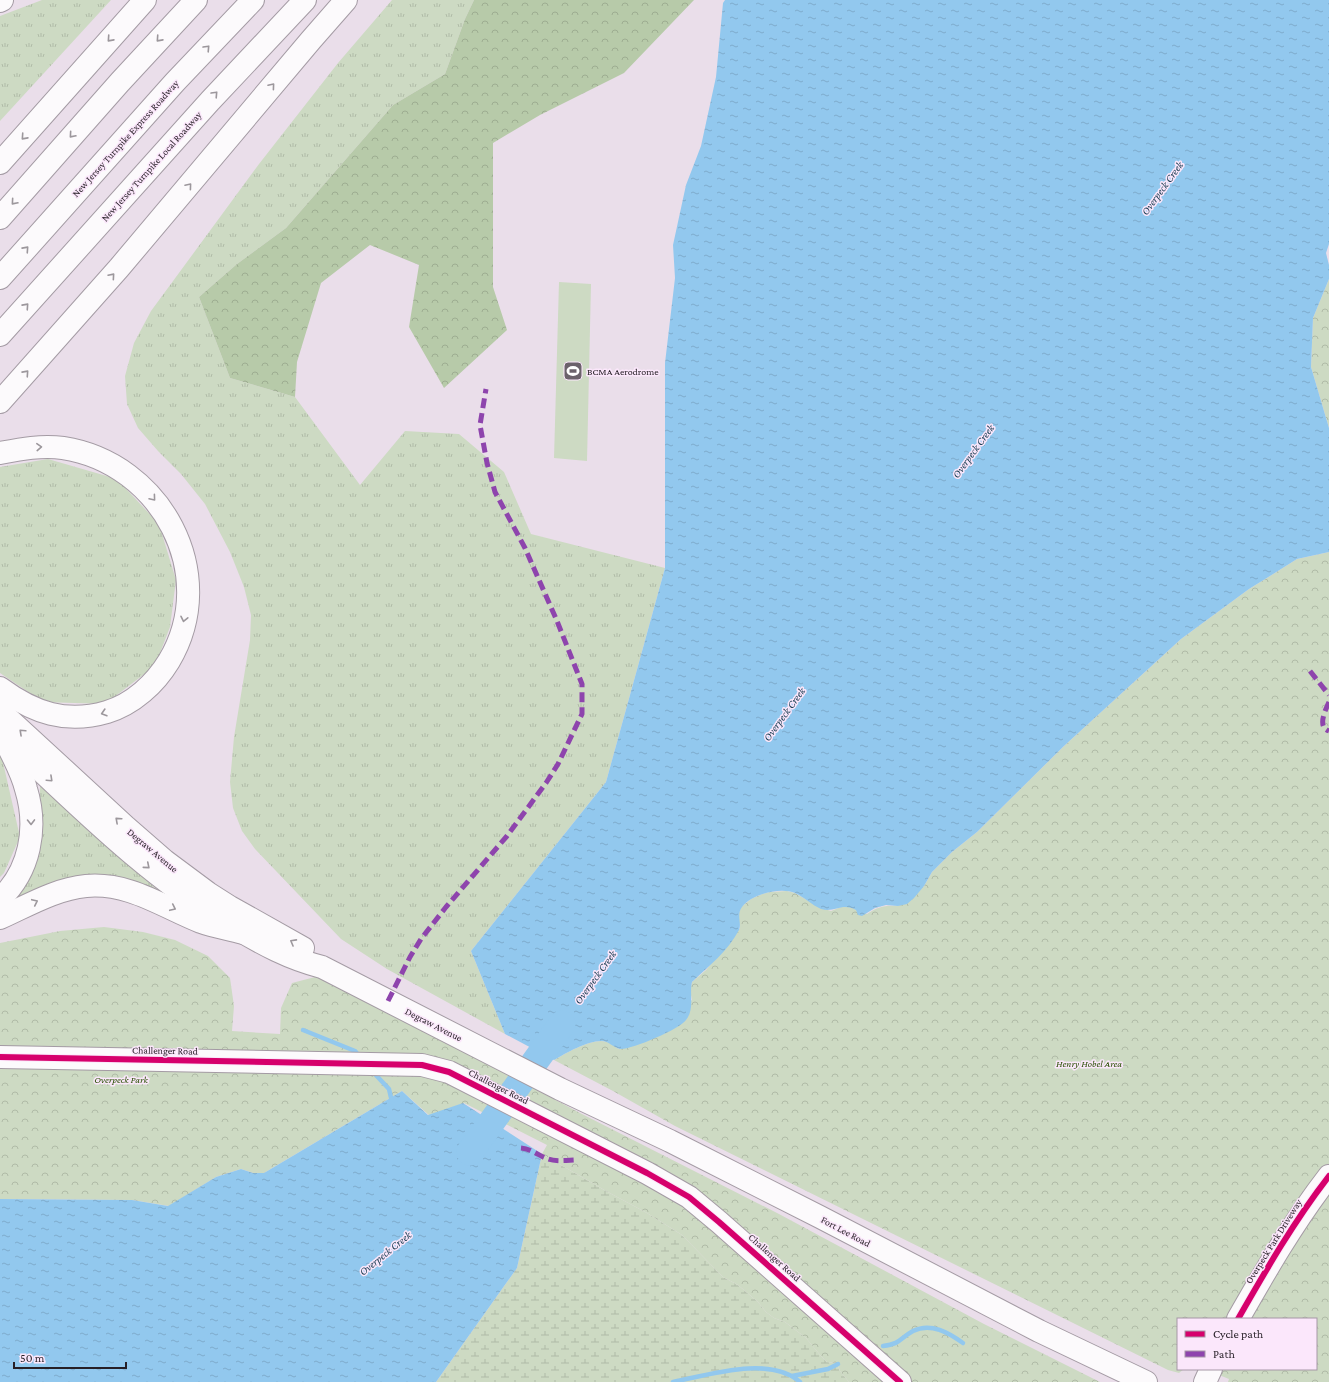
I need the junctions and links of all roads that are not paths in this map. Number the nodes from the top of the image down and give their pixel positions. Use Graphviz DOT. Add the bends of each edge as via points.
graph roads {
  1 [pos="145,0"];
  2 [pos="196,0"];
  3 [pos="253,0"];
  4 [pos="305,0"];
  5 [pos="346,0"];
  6 [pos="0,163"];
  7 [pos="0,218"];
  8 [pos="0,278"];
  9 [pos="0,335"];
  10 [pos="0,402"];
  11 [pos="0,453"];
  12 [pos="0,688"];
  13 [pos="0,711"];
  14 [pos="0,733"];
  15 [pos="0,899"];
  16 [pos="0,918"];
  17 [pos="243,933"];
  18 [pos="322,967"];
  19 [pos="0,1057"];
  20 [pos="545,1081"];
  21 [pos="1329,1176"];
  22 [pos="1239,1318"];
  23 [pos="1211,1370"];
  24 [pos="900,1382"];
  25 [pos="1146,1382"];
  26 [pos="1205,1382"];
  1 -- 6 [label="main road, one-way"];
  2 -- 7 [label="main road, one-way"];
  8 -- 3 [label="main road, New Jersey Turnpike Express Roadway, one-way" via="175,82"];
  9 -- 4 [label="main road, New Jersey Turnpike Local Roadway, one-way" via="210,101"];
  10 -- 5 [label="main road, one-way" via="119,268"];
  11 -- 12 [label="main road, one-way" via="32,447 62,448 91,455 119,468 145,489 167,516 181,548 188,584 184,621 172,655 163,671 150,685 126,703 97,715 66,717 36,710"];
  18 -- 13 [label="main road, Degraw Avenue, one-way" via="297,944 230,907 165,861"];
  14 -- 15 [label="main road, one-way" via="27,789 32,824 26,860 14,883"];
  14 -- 17 [label="main road, Degraw Avenue, one-way" via="150,869 198,905"];
  16 -- 17 [label="main road, one-way" via="64,890 105,886 144,895 202,922"];
  17 -- 18 [label="main road, Degraw Avenue" via="290,957"];
  18 -- 20 [label="main road, Degraw Avenue"];
  19 -- 24 [label="main road, Challenger Road" via="413,1065 430,1066 458,1076 689,1197"];
  20 -- 25 [label="main road, Fort Lee Road" via="806,1210 1039,1331"];
  21 -- 22 [label="main road, Overpeck Park Driveway" via="1308,1202"];
  23 -- 26 [label="main road"];
}
